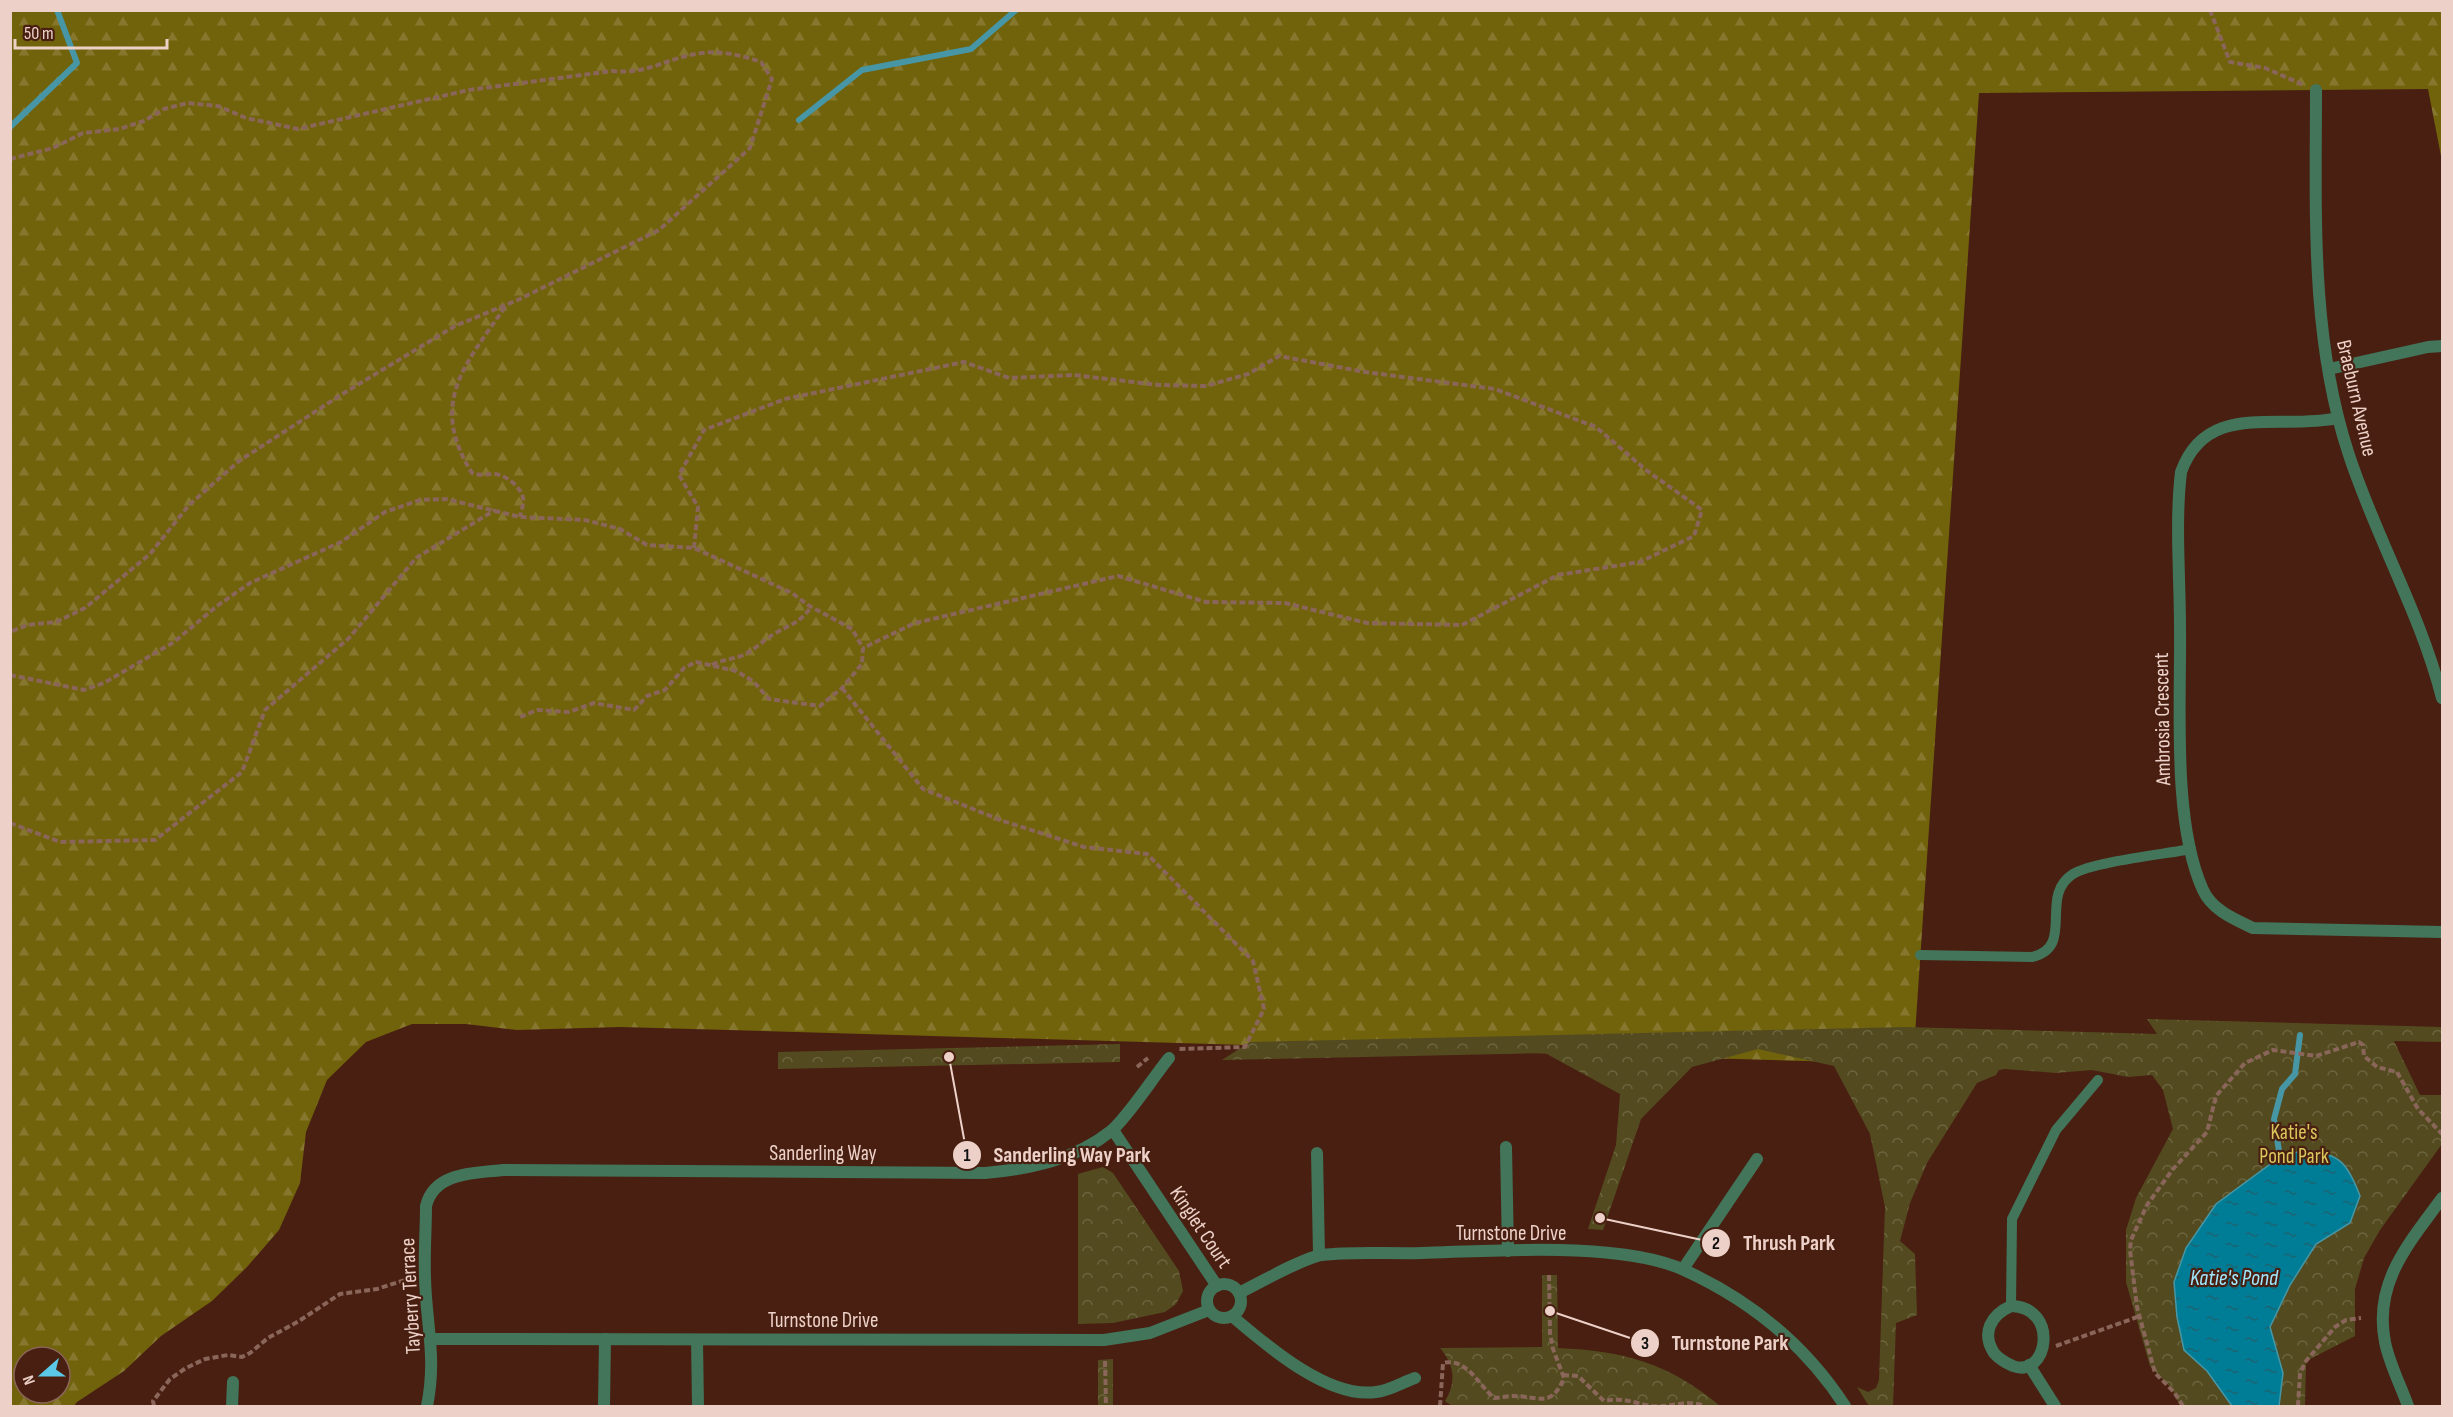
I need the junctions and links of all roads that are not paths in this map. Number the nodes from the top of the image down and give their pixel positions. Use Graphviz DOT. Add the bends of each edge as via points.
graph roads {
  1 [pos="2316,90"];
  2 [pos="2442,346"];
  3 [pos="2329,369"];
  4 [pos="2338,418"];
  5 [pos="2442,698"];
  6 [pos="2191,849"];
  7 [pos="2442,932"];
  8 [pos="1920,955"];
  9 [pos="1169,1053"];
  10 [pos="2098,1080"];
  11 [pos="1113,1130"];
  12 [pos="1506,1147"];
  13 [pos="1317,1153"];
  14 [pos="1756,1159"];
  15 [pos="435,1186"];
  16 [pos="2442,1198"];
  17 [pos="1508,1251"];
  18 [pos="1319,1255"];
  19 [pos="1683,1269"];
  20 [pos="1217,1286"];
  21 [pos="1239,1293"];
  22 [pos="2011,1306"];
  23 [pos="1209,1310"];
  24 [pos="1232,1316"];
  25 [pos="432,1339"];
  26 [pos="605,1339"];
  27 [pos="697,1340"];
  28 [pos="2030,1365"];
  29 [pos="1415,1378"];
  30 [pos="232,1382"];
  31 [pos="232,1407"];
  32 [pos="427,1407"];
  33 [pos="604,1407"];
  34 [pos="698,1407"];
  35 [pos="1845,1407"];
  36 [pos="2055,1407"];
  37 [pos="2408,1407"];
  1 -- 3 [label="street, Braeburn Avenue" via="2316,260"];
  2 -- 3 [label="street"];
  3 -- 4 [label="street, Braeburn Avenue"];
  4 -- 5 [label="street, Braeburn Avenue" via="2379,538 2428,648"];
  4 -- 6 [label="street, Ambrosia Crescent" via="2227,425 2196,443 2181,472 2182,782"];
  6 -- 7 [label="street, Ambrosia Crescent" via="2204,892 2215,906 2253,928"];
  6 -- 8 [label="lane" via="2073,874 2061,885 2054,944 2045,954"];
  9 -- 11 [label="street, Sanderling Way"];
  10 -- 22 [label="lane" via="2056,1130 2012,1219"];
  11 -- 15 [label="street, Sanderling Way" via="1052,1162 1004,1171 503,1170 455,1177"];
  11 -- 20 [label="street, Kinglet Court"];
  12 -- 17 [label="street"];
  13 -- 18 [label="street"];
  14 -- 19 [label="street"];
  15 -- 25 [label="street, Tayberry Terrace" via="426,1206 425,1266"];
  16 -- 37 [label="street" via="2397,1260 2384,1295 2385,1344"];
  17 -- 18 [label="street, Turnstone Drive"];
  17 -- 19 [label="street, Turnstone Drive" via="1596,1252"];
  18 -- 21 [label="street, Turnstone Drive"];
  19 -- 35 [label="street, Turnstone Drive" via="1751,1308 1790,1338"];
  20 -- 21 [label="street" via="1233,1286"];
  20 -- 23 [label="street" via="1207,1300"];
  21 -- 24 [label="street" via="1240,1309"];
  22 -- 28 [label="street" via="2030,1310 2043,1327 2042,1349"];
  22 -- 28 [label="street" via="1999,1311 1990,1322 1990,1346 2006,1363 2017,1367"];
  23 -- 24 [label="street" via="1216,1316"];
  23 -- 27 [label="street, Turnstone Drive" via="1150,1333 1104,1340"];
  24 -- 29 [label="street" via="1290,1364 1326,1381 1356,1391 1377,1392"];
  25 -- 26 [label="street, Turnstone Drive"];
  25 -- 32 [label="street, Tayberry Terrace"];
  26 -- 27 [label="street, Turnstone Drive"];
  26 -- 33 [label="street"];
  27 -- 34 [label="street"];
  28 -- 36 [label="street"];
  30 -- 31 [label="street"];
}
